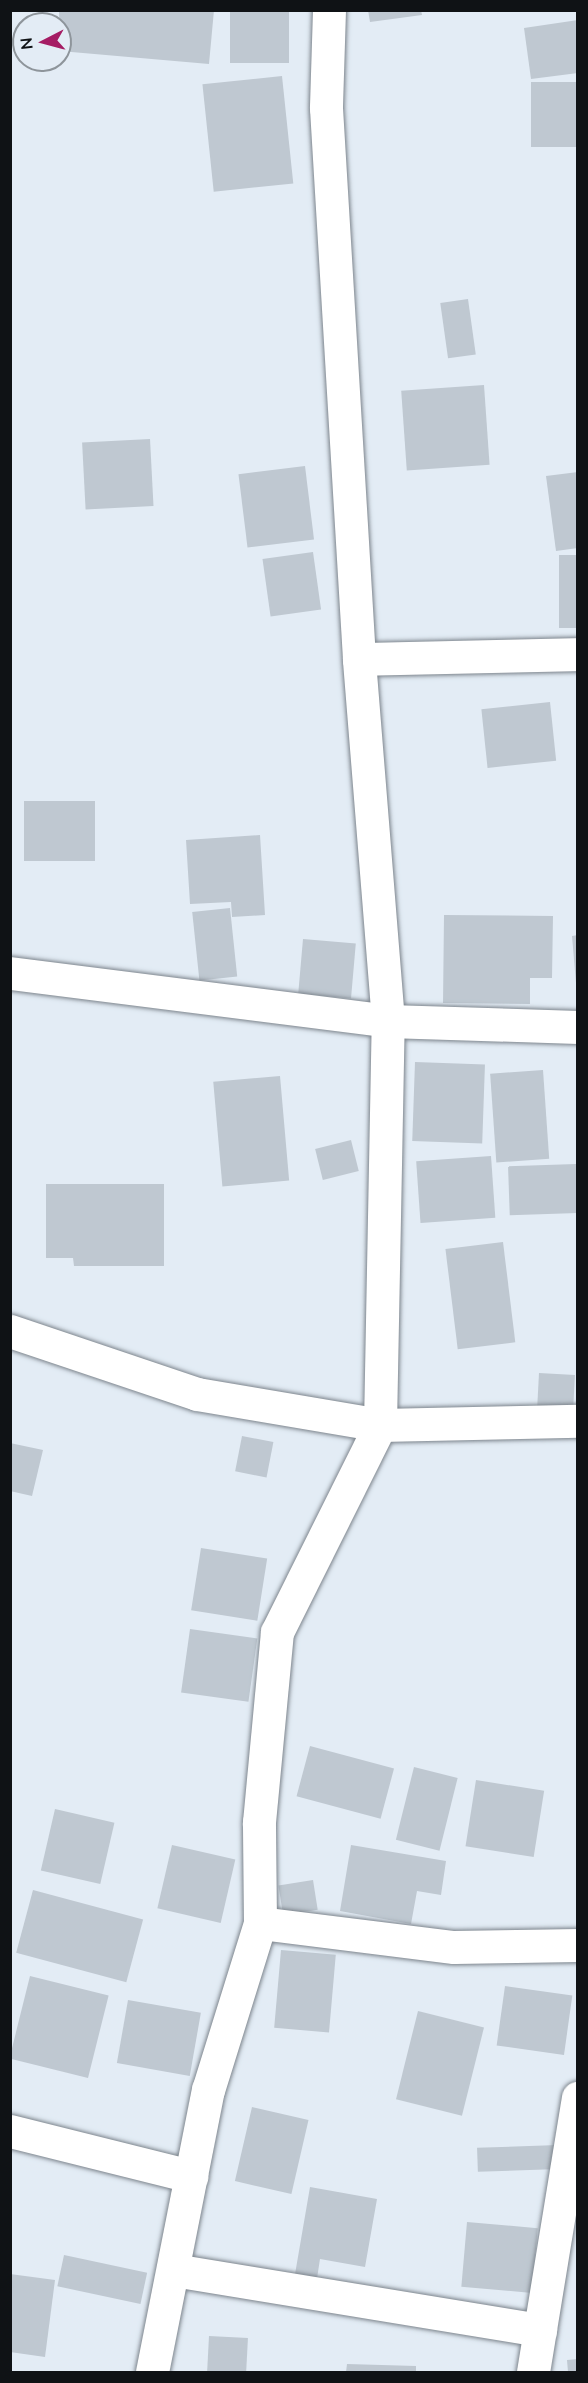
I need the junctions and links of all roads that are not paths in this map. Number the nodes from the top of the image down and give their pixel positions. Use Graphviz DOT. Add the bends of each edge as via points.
graph roads {
  1 [pos="329,10"];
  2 [pos="578,654"];
  3 [pos="359,659"];
  4 [pos="10,973"];
  5 [pos="388,1021"];
  6 [pos="578,1027"];
  7 [pos="10,1331"];
  8 [pos="578,1421"];
  9 [pos="380,1425"];
  10 [pos="260,1923"];
  11 [pos="578,1945"];
  12 [pos="578,2098"];
  13 [pos="10,2131"];
  14 [pos="191,2176"];
  15 [pos="173,2270"];
  16 [pos="540,2330"];
  17 [pos="152,2373"];
  18 [pos="533,2373"];
  1 -- 3 [label="street" via="326,108"];
  2 -- 3 [label="street"];
  3 -- 5 [label="street"];
  4 -- 5 [label="street"];
  5 -- 6 [label="street"];
  5 -- 9 [label="street"];
  7 -- 9 [label="street" via="197,1394"];
  8 -- 9 [label="street"];
  9 -- 10 [label="street" via="277,1632 259,1822"];
  10 -- 11 [label="street" via="454,1947"];
  10 -- 14 [label="street" via="208,2090"];
  12 -- 16 [label="street"];
  13 -- 14 [label="street"];
  14 -- 15 [label="street"];
  15 -- 16 [label="street"];
  15 -- 17 [label="street"];
  16 -- 18 [label="street"];
}
